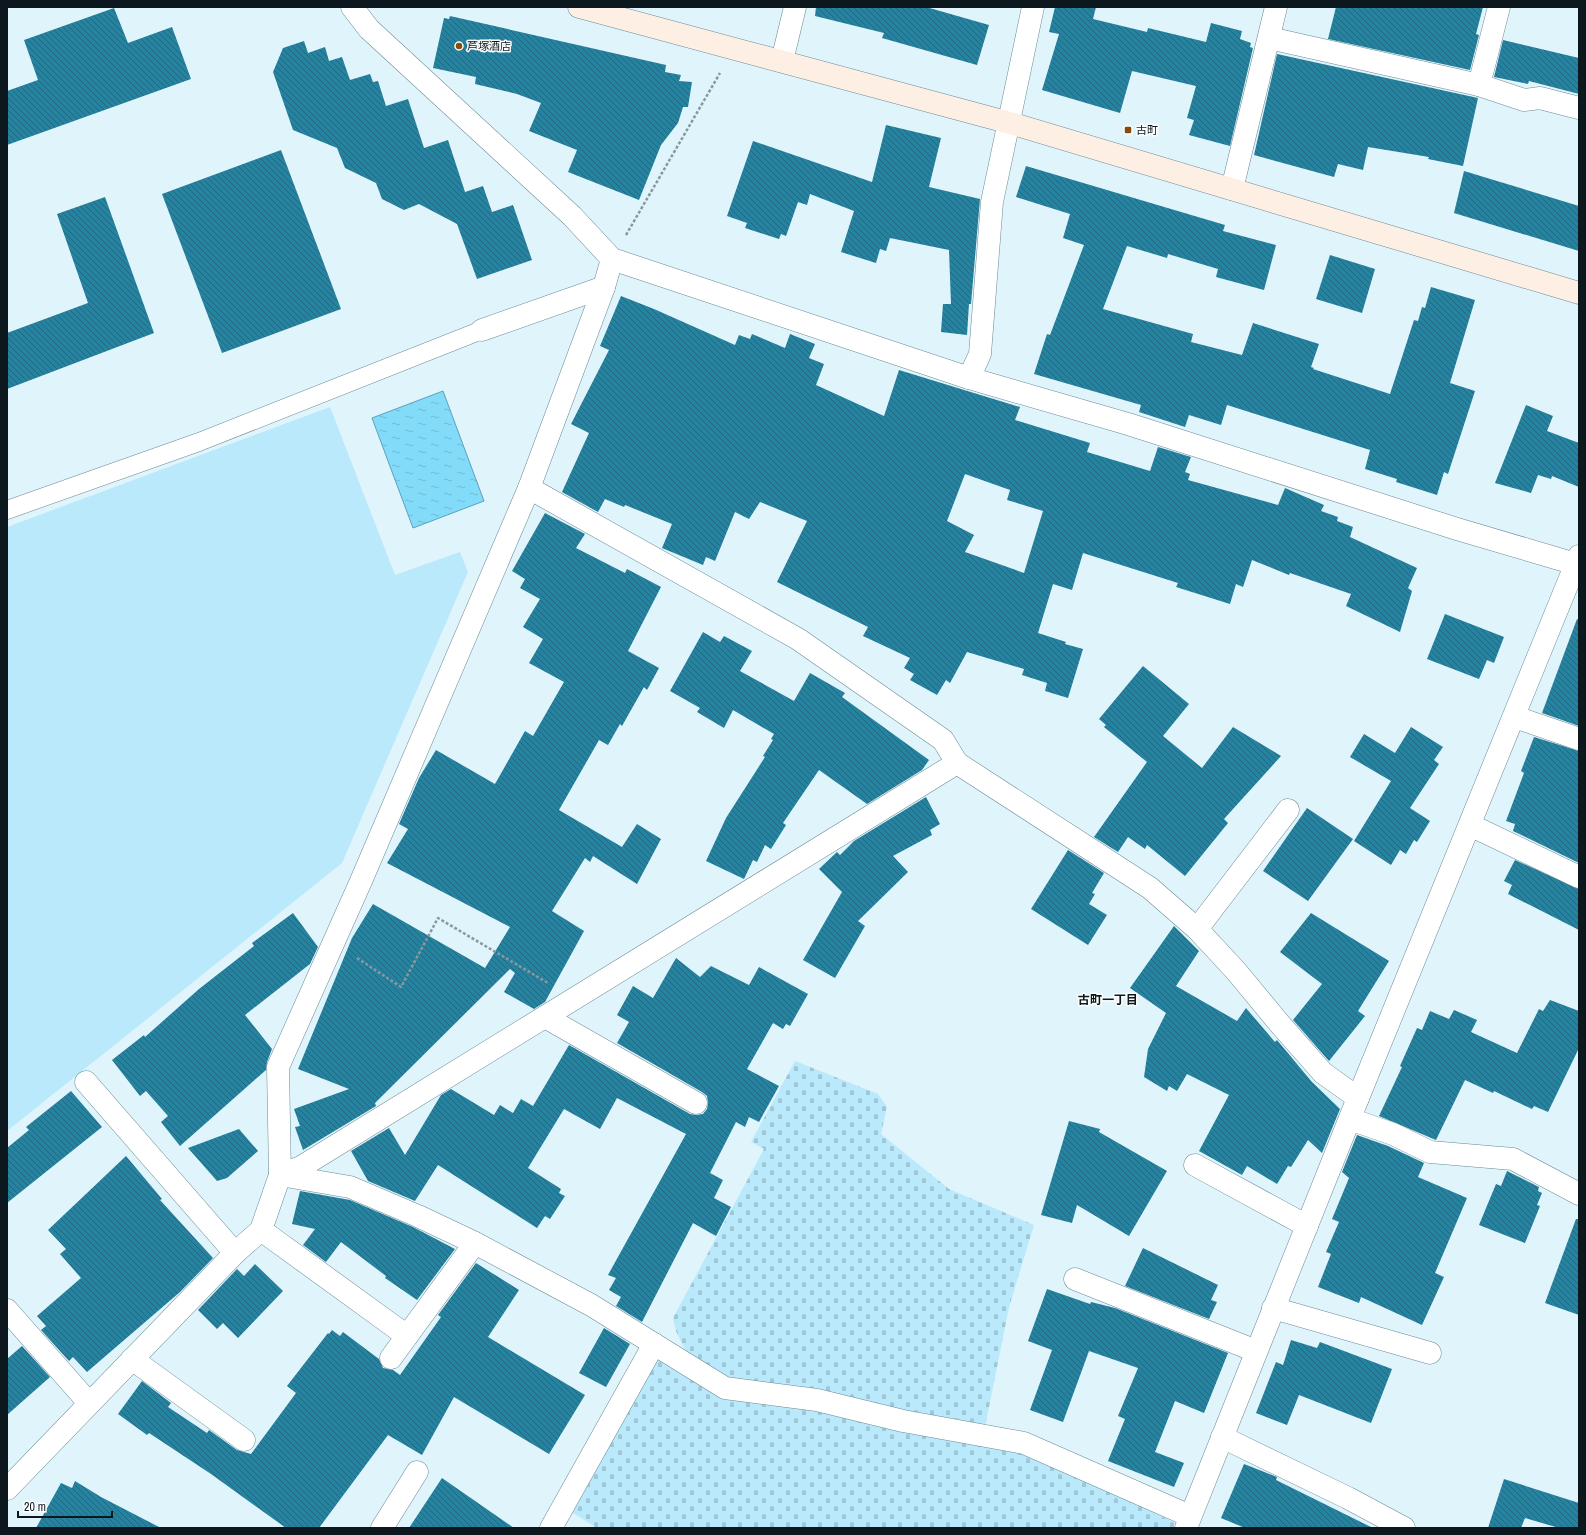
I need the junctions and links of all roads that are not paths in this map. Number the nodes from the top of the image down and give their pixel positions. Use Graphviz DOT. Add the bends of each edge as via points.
graph roads {
  1 [pos="352,7"];
  2 [pos="579,7"];
  3 [pos="795,7"];
  4 [pos="1033,7"];
  5 [pos="1276,7"];
  6 [pos="1499,7"];
  7 [pos="1269,38"];
  8 [pos="782,61"];
  9 [pos="1479,85"];
  10 [pos="1579,108"];
  11 [pos="1010,122"];
  12 [pos="1232,190"];
  13 [pos="612,259"];
  14 [pos="604,286"];
  15 [pos="1579,293"];
  16 [pos="482,330"];
  17 [pos="969,378"];
  18 [pos="529,488"];
  19 [pos="7,510"];
  20 [pos="1578,562"];
  21 [pos="1515,717"];
  22 [pos="1579,739"];
  23 [pos="957,763"];
  24 [pos="1288,810"];
  25 [pos="1470,825"];
  26 [pos="1579,877"];
  27 [pos="1197,929"];
  28 [pos="544,1017"];
  29 [pos="86,1082"];
  30 [pos="1358,1098"];
  31 [pos="696,1103"];
  32 [pos="1350,1119"];
  33 [pos="1195,1165"];
  34 [pos="280,1174"];
  35 [pos="1579,1194"];
  36 [pos="1307,1226"];
  37 [pos="261,1230"];
  38 [pos="475,1243"];
  39 [pos="235,1253"];
  40 [pos="1074,1279"];
  41 [pos="1273,1308"];
  42 [pos="7,1310"];
  43 [pos="407,1336"];
  44 [pos="654,1344"];
  45 [pos="1256,1351"];
  46 [pos="1430,1353"];
  47 [pos="391,1358"];
  48 [pos="132,1359"];
  49 [pos="89,1404"];
  50 [pos="1222,1438"];
  51 [pos="244,1440"];
  52 [pos="417,1472"];
  53 [pos="7,1489"];
  54 [pos="1188,1522"];
  55 [pos="382,1528"];
  56 [pos="551,1528"];
  57 [pos="1404,1528"];
  1 -- 13 [label="street" via="368,29 572,216"];
  2 -- 8 [label="street"];
  3 -- 8 [label="street"];
  4 -- 11 [label="street"];
  5 -- 7 [label="street"];
  6 -- 9 [label="street"];
  7 -- 9 [label="street"];
  7 -- 12 [label="street"];
  8 -- 11 [label="street"];
  9 -- 10 [label="street" via="1524,100 1540,98"];
  11 -- 12 [label="street"];
  11 -- 17 [label="street" via="992,202 980,354"];
  12 -- 15 [label="street"];
  13 -- 14 [label="street"];
  13 -- 17 [label="street"];
  14 -- 16 [label="street"];
  14 -- 18 [label="street"];
  16 -- 19 [label="lane" via="199,442"];
  17 -- 20 [label="street" via="1128,424 1457,529"];
  18 -- 23 [label="street" via="798,639 943,740"];
  18 -- 34 [label="street" via="334,943 278,1067"];
  20 -- 21 [label="street"];
  21 -- 22 [label="street"];
  21 -- 25 [label="street"];
  23 -- 27 [label="street" via="1150,888"];
  23 -- 28 [label="street"];
  24 -- 27 [label="street"];
  25 -- 26 [label="street"];
  25 -- 30 [label="street"];
  27 -- 30 [label="street" via="1323,1073"];
  28 -- 31 [label="street"];
  28 -- 34 [label="street" via="301,1167"];
  29 -- 39 [label="street"];
  30 -- 32 [label="street"];
  32 -- 35 [label="street" via="1393,1134 1430,1152 1513,1159"];
  32 -- 36 [label="street"];
  33 -- 36 [label="street"];
  34 -- 37 [label="street"];
  34 -- 38 [label="street" via="350,1187"];
  36 -- 41 [label="street"];
  37 -- 39 [label="street"];
  37 -- 43 [label="street"];
  38 -- 43 [label="street"];
  38 -- 44 [label="street" via="591,1305"];
  39 -- 48 [label="street"];
  40 -- 45 [label="street"];
  41 -- 45 [label="street"];
  41 -- 46 [label="street"];
  42 -- 49 [label="street"];
  43 -- 47 [label="street"];
  44 -- 54 [label="street" via="725,1388 817,1400 903,1421 1024,1443"];
  44 -- 56 [label="street"];
  45 -- 50 [label="street"];
  48 -- 49 [label="street"];
  48 -- 51 [label="street"];
  49 -- 53 [label="street"];
  50 -- 54 [label="street"];
  50 -- 57 [label="street" via="1348,1498"];
  52 -- 55 [label="street"];
}
